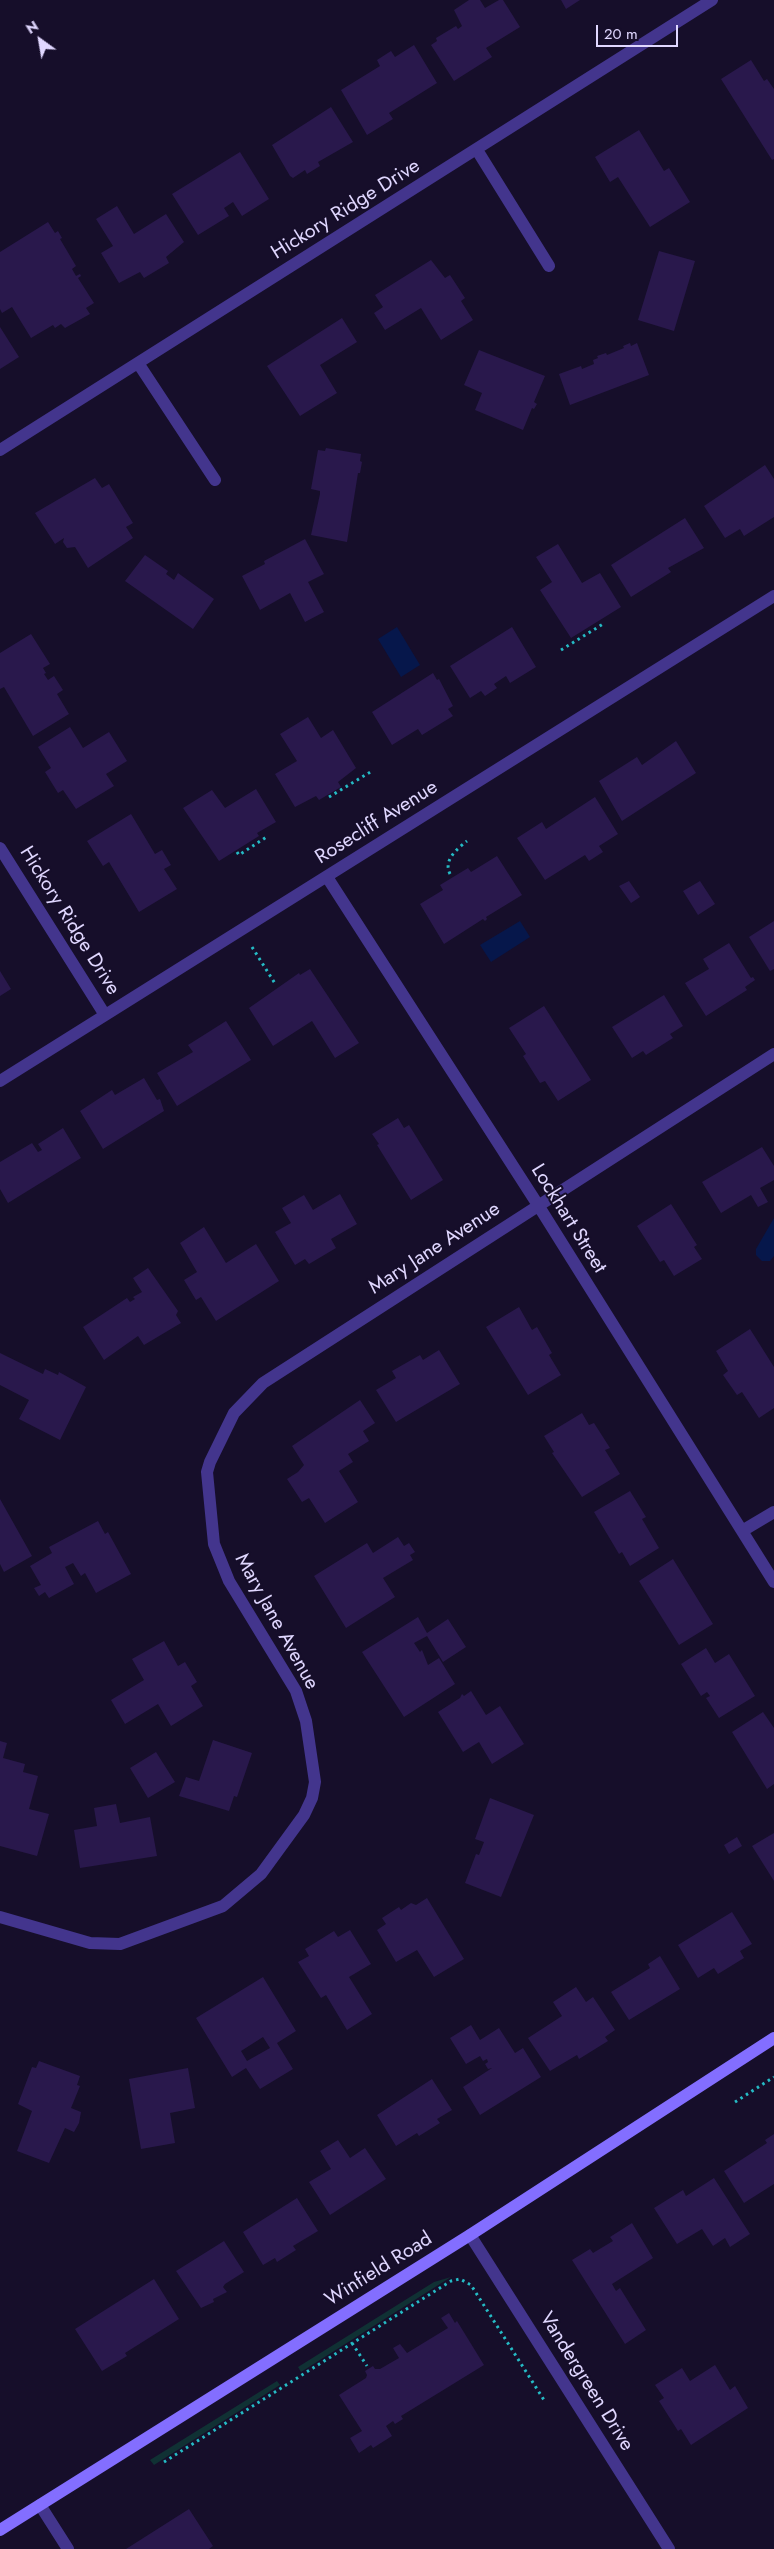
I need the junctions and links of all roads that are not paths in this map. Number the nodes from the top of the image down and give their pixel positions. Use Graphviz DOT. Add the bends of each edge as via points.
graph roads {
  1 [pos="712,0"];
  2 [pos="477,150"];
  3 [pos="549,266"];
  4 [pos="138,363"];
  5 [pos="0,450"];
  6 [pos="214,480"];
  7 [pos="774,596"];
  8 [pos="0,848"];
  9 [pos="327,877"];
  10 [pos="106,1015"];
  11 [pos="774,1054"];
  12 [pos="0,1081"];
  13 [pos="538,1205"];
  14 [pos="774,1512"];
  15 [pos="742,1531"];
  16 [pos="774,1582"];
  17 [pos="0,1917"];
  18 [pos="774,2038"];
  19 [pos="470,2235"];
  20 [pos="40,2505"];
  21 [pos="0,2530"];
  22 [pos="68,2549"];
  23 [pos="669,2549"];
  1 -- 2 [label="street, Hickory Ridge Drive"];
  2 -- 3 [label="street"];
  2 -- 4 [label="street, Hickory Ridge Drive"];
  4 -- 5 [label="street, Hickory Ridge Drive"];
  4 -- 6 [label="street"];
  7 -- 9 [label="street, Rosecliff Avenue"];
  8 -- 10 [label="street, Hickory Ridge Drive"];
  9 -- 10 [label="street, Rosecliff Avenue"];
  9 -- 13 [label="street, Lockhart Street"];
  10 -- 12 [label="street, Rosecliff Avenue"];
  11 -- 13 [label="street, Mary Jane Avenue"];
  13 -- 15 [label="street, Lockhart Street"];
  13 -- 17 [label="street, Mary Jane Avenue" via="264,1383 234,1413 214,1449 207,1472 214,1544 229,1581 296,1691 306,1721 315,1782 304,1815 261,1874 223,1906 120,1944 90,1943"];
  14 -- 15 [label="street"];
  15 -- 16 [label="street, Lockhart Street"];
  18 -- 19 [label="street, Winfield Road"];
  19 -- 20 [label="street, Winfield Road"];
  19 -- 23 [label="street, Vandergreen Drive"];
  20 -- 21 [label="street, Winfield Road"];
  20 -- 22 [label="street"];
}
